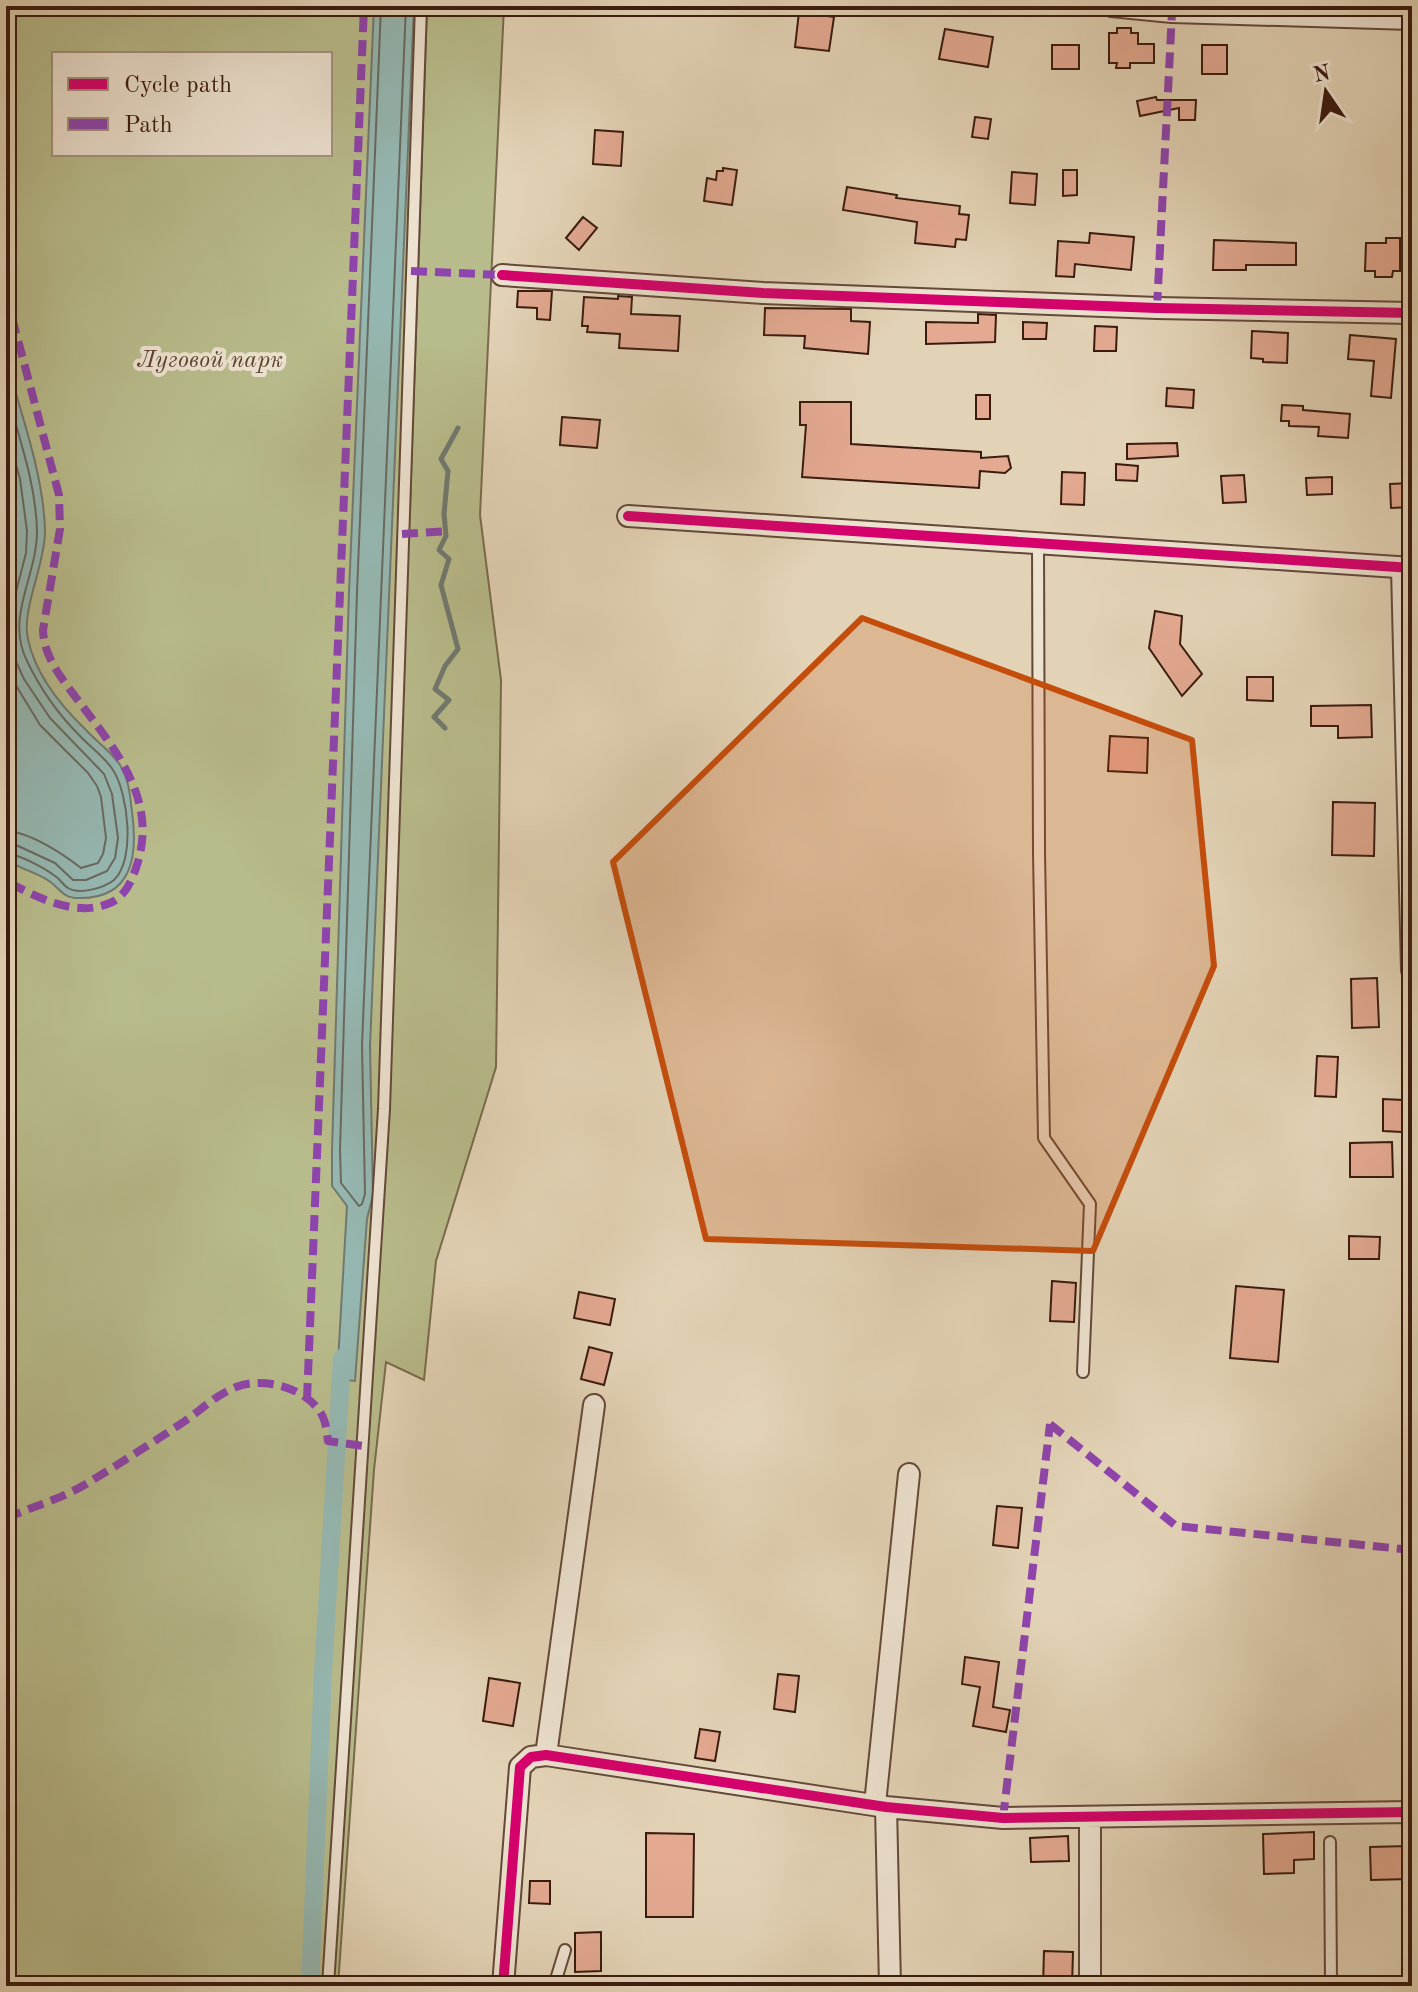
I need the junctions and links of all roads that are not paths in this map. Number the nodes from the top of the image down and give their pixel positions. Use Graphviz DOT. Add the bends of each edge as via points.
graph roads {
  1 [pos="421,6"];
  2 [pos="1111,6"];
  3 [pos="1412,19"];
  4 [pos="502,275"];
  5 [pos="1412,313"];
  6 [pos="628,516"];
  7 [pos="1038,543"];
  8 [pos="1407,568"];
  9 [pos="1412,970"];
  10 [pos="1083,1372"];
  11 [pos="594,1405"];
  12 [pos="909,1474"];
  13 [pos="546,1755"];
  14 [pos="880,1806"];
  15 [pos="1412,1812"];
  16 [pos="1090,1817"];
  17 [pos="1330,1842"];
  18 [pos="565,1950"];
  19 [pos="328,1986"];
  20 [pos="503,1986"];
  21 [pos="554,1986"];
  22 [pos="890,1986"];
  23 [pos="1090,1986"];
  24 [pos="1331,1986"];
  1 -- 19 [label="lane" via="384,1109"];
  2 -- 3 [label="street"];
  4 -- 5 [label="street" via="763,293"];
  6 -- 7 [label="street"];
  7 -- 8 [label="street"];
  7 -- 10 [label="lane" via="1044,1138 1090,1204"];
  8 -- 9 [label="street"];
  11 -- 13 [label="street"];
  12 -- 14 [label="street"];
  13 -- 14 [label="street"];
  13 -- 20 [label="street" via="531,1757 520,1767"];
  14 -- 16 [label="street" via="1003,1818"];
  14 -- 22 [label="street"];
  15 -- 16 [label="street"];
  16 -- 23 [label="street"];
  17 -- 24 [label="lane"];
  18 -- 21 [label="lane"];
}
